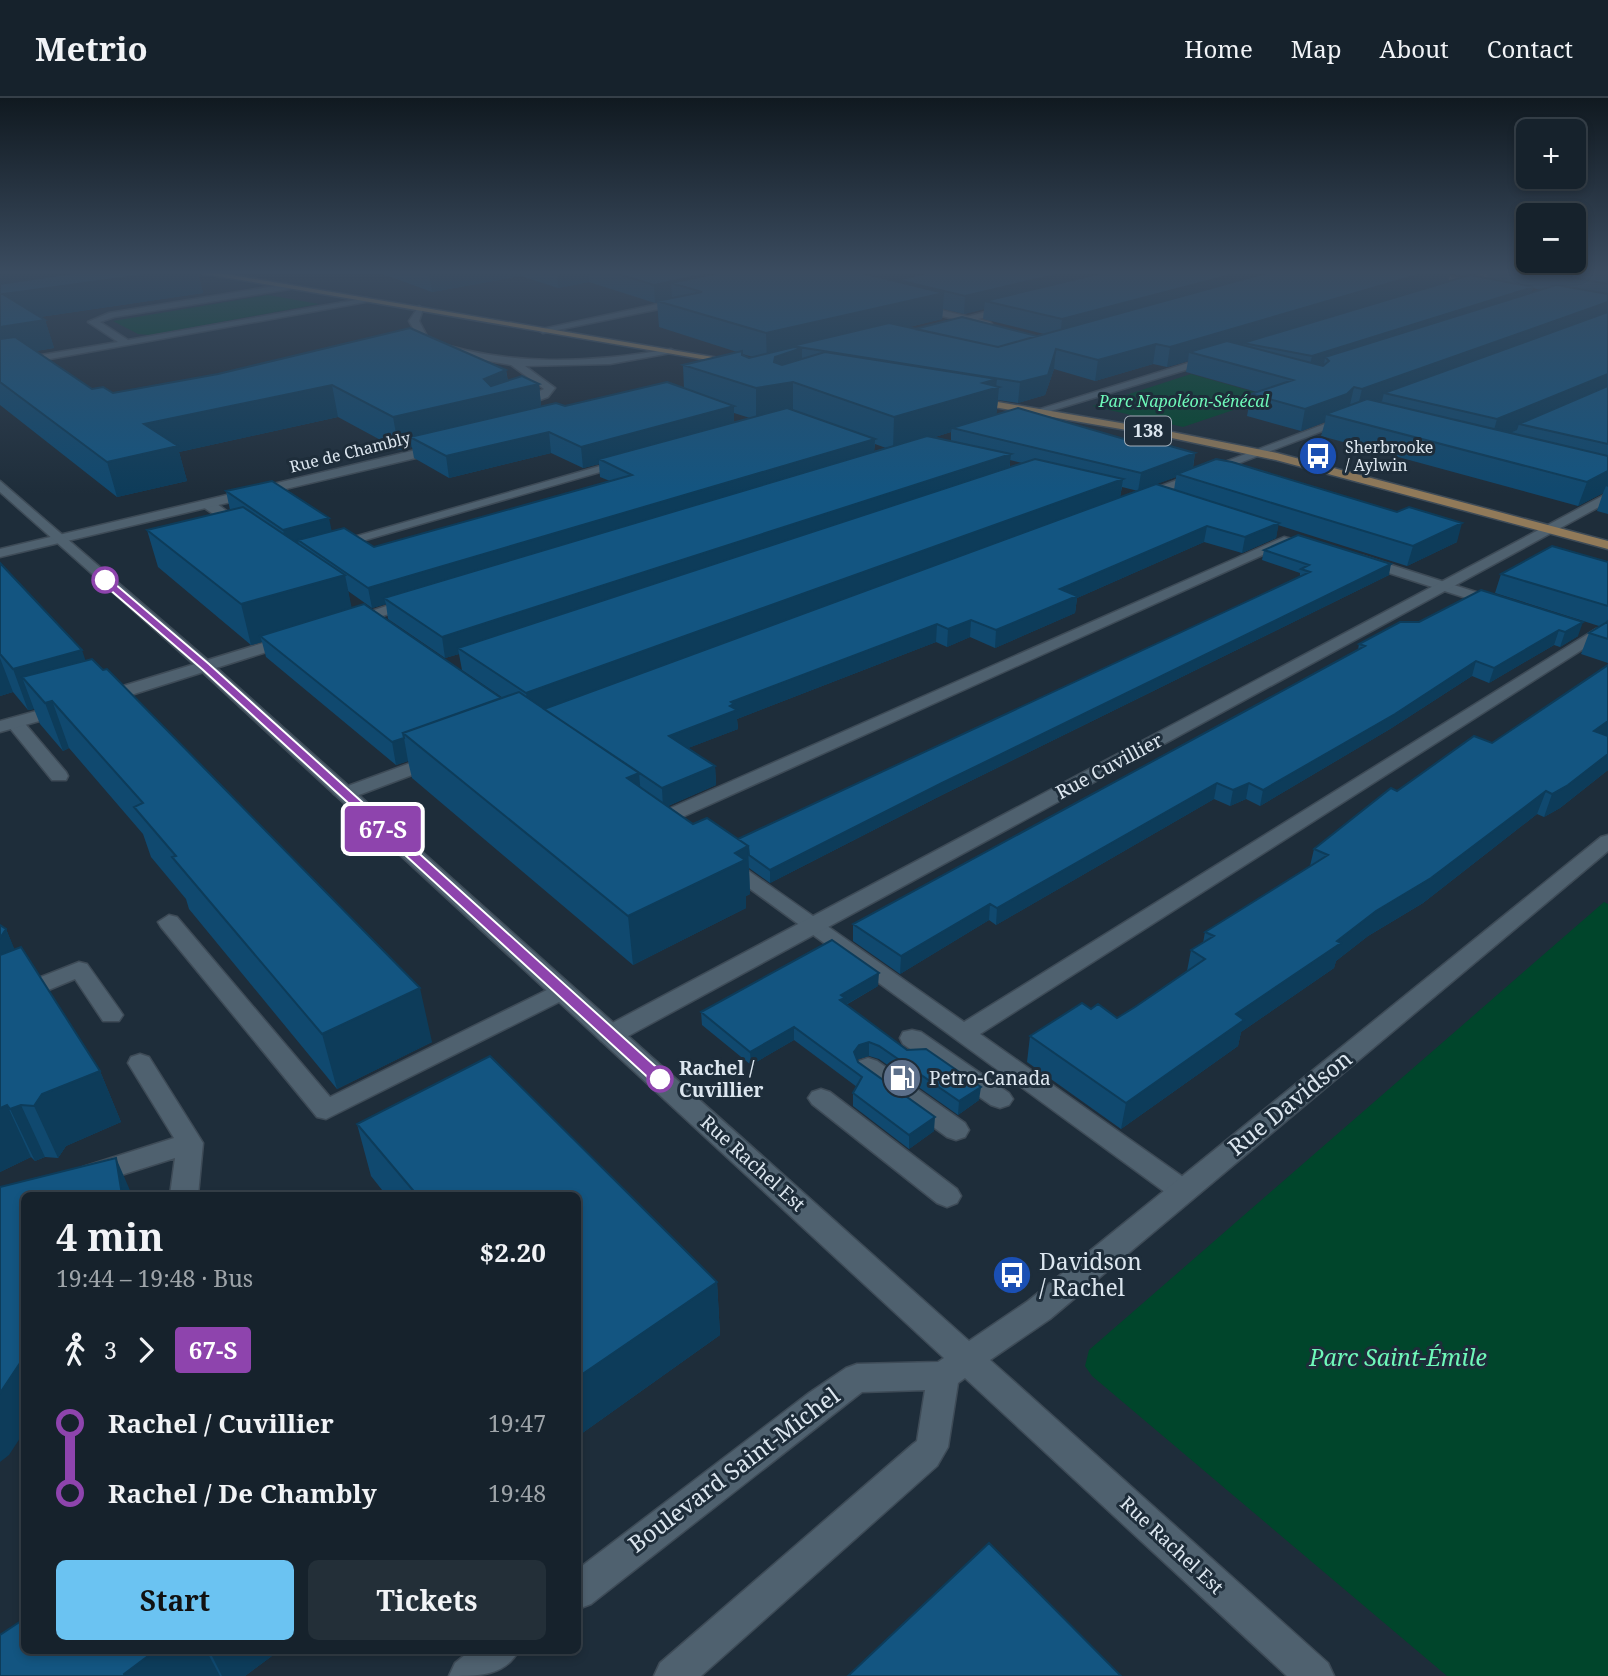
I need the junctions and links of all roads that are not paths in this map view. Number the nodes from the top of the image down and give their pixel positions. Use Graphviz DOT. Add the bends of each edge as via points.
graph roads {
  1 [pos="104,347"];
  2 [pos="436,347"];
  3 [pos="640,347"];
  4 [pos="671,352"];
  5 [pos="1222,356"];
  6 [pos="513,362"];
  7 [pos="2,363"];
  8 [pos="742,371"];
  9 [pos="957,398"];
  10 [pos="505,409"];
  11 [pos="1038,412"];
  12 [pos="1354,414"];
  13 [pos="1001,423"];
  14 [pos="449,446"];
  15 [pos="1257,453"];
  16 [pos="635,460"];
  17 [pos="0,485"];
  18 [pos="1608,497"];
  19 [pos="1174,499"];
  20 [pos="208,505"];
  21 [pos="1548,528"];
  22 [pos="1267,529"];
  23 [pos="256,537"];
  24 [pos="60,541"];
  25 [pos="1608,545"];
  26 [pos="313,550"];
  27 [pos="0,553"];
  28 [pos="1343,554"];
  29 [pos="1442,586"];
  30 [pos="433,596"];
  31 [pos="347,601"];
  32 [pos="1511,608"];
  33 [pos="368,616"];
  34 [pos="341,624"];
  35 [pos="1572,627"];
  36 [pos="388,631"];
  37 [pos="302,636"];
  38 [pos="1602,636"];
  39 [pos="205,666"];
  40 [pos="7,725"];
  41 [pos="450,755"];
  42 [pos="59,776"];
  43 [pos="344,794"];
  44 [pos="640,804"];
  45 [pos="662,819"];
  46 [pos="683,834"];
  47 [pos="1608,841"];
  48 [pos="705,849"];
  49 [pos="169,922"];
  50 [pos="814,926"];
  51 [pos="563,991"];
  52 [pos="0,1002"];
  53 [pos="111,1016"];
  54 [pos="964,1033"];
  55 [pos="610,1035"];
  56 [pos="912,1038"];
  57 [pos="140,1063"];
  58 [pos="868,1067"];
  59 [pos="821,1098"];
  60 [pos="1000,1099"];
  61 [pos="956,1130"];
  62 [pos="190,1143"];
  63 [pos="65,1183"];
  64 [pos="1183,1191"];
  65 [pos="184,1192"];
  66 [pos="947,1196"];
  67 [pos="956,1368"];
  68 [pos="581,1589"];
  69 [pos="673,1676"];
  70 [pos="1315,1676"];
  1 -- 7 [label="street"];
  2 -- 6 [label="street"];
  3 -- 4 [label="main road"];
  4 -- 6 [label="street" via="603,362"];
  4 -- 8 [label="main road"];
  5 -- 11 [label="street"];
  6 -- 10 [label="street" via="550,388 544,395"];
  9 -- 11 [label="main road, 138"];
  11 -- 13 [label="street"];
  11 -- 15 [label="main road, 138"];
  12 -- 15 [label="street"];
  14 -- 20 [label="street, Rue de Chambly"];
  15 -- 19 [label="street" via="1138,495"];
  15 -- 21 [label="main road, 138"];
  16 -- 26 [label="street"];
  17 -- 24 [label="street, Rue Rachel Est"];
  18 -- 21 [label="street, Rue Cuvillier"];
  20 -- 23 [label="street"];
  20 -- 24 [label="street, Rue de Chambly"];
  21 -- 25 [label="main road, 138"];
  21 -- 29 [label="street, Rue Cuvillier"];
  22 -- 45 [label="street" via="1300,540"];
  24 -- 27 [label="street, Rue de Chambly"];
  24 -- 39 [label="street, Rue Rachel Est"];
  28 -- 29 [label="street"];
  29 -- 32 [label="street"];
  29 -- 50 [label="street, Rue Cuvillier"];
  30 -- 33 [label="street"];
  31 -- 33 [label="street"];
  33 -- 34 [label="street"];
  33 -- 36 [label="street"];
  35 -- 38 [label="street"];
  37 -- 39 [label="street"];
  38 -- 54 [label="street"];
  39 -- 40 [label="street"];
  39 -- 43 [label="street, Rue Rachel Est"];
  40 -- 42 [label="street"];
  41 -- 43 [label="street"];
  43 -- 51 [label="street, Rue Rachel Est"];
  44 -- 45 [label="street"];
  45 -- 46 [label="street"];
  47 -- 64 [label="street, Rue Davidson"];
  48 -- 50 [label="street"];
  49 -- 51 [label="street" via="326,1110"];
  50 -- 54 [label="street"];
  50 -- 55 [label="street, Rue Cuvillier"];
  51 -- 55 [label="street, Rue Rachel Est"];
  52 -- 53 [label="street" via="79,969"];
  54 -- 64 [label="street"];
  55 -- 67 [label="street, Rue Rachel Est"];
  56 -- 60 [label="street"];
  57 -- 62 [label="street"];
  58 -- 61 [label="street"];
  59 -- 66 [label="street"];
  62 -- 63 [label="street"];
  62 -- 65 [label="street"];
  64 -- 67 [label="street, Rue Davidson" via="1039,1310"];
  67 -- 68 [label="street, Boulevard Saint-Michel" via="857,1378"];
  67 -- 69 [label="street" via="932,1447 925,1455"];
  67 -- 70 [label="street, Rue Rachel Est"];
}
